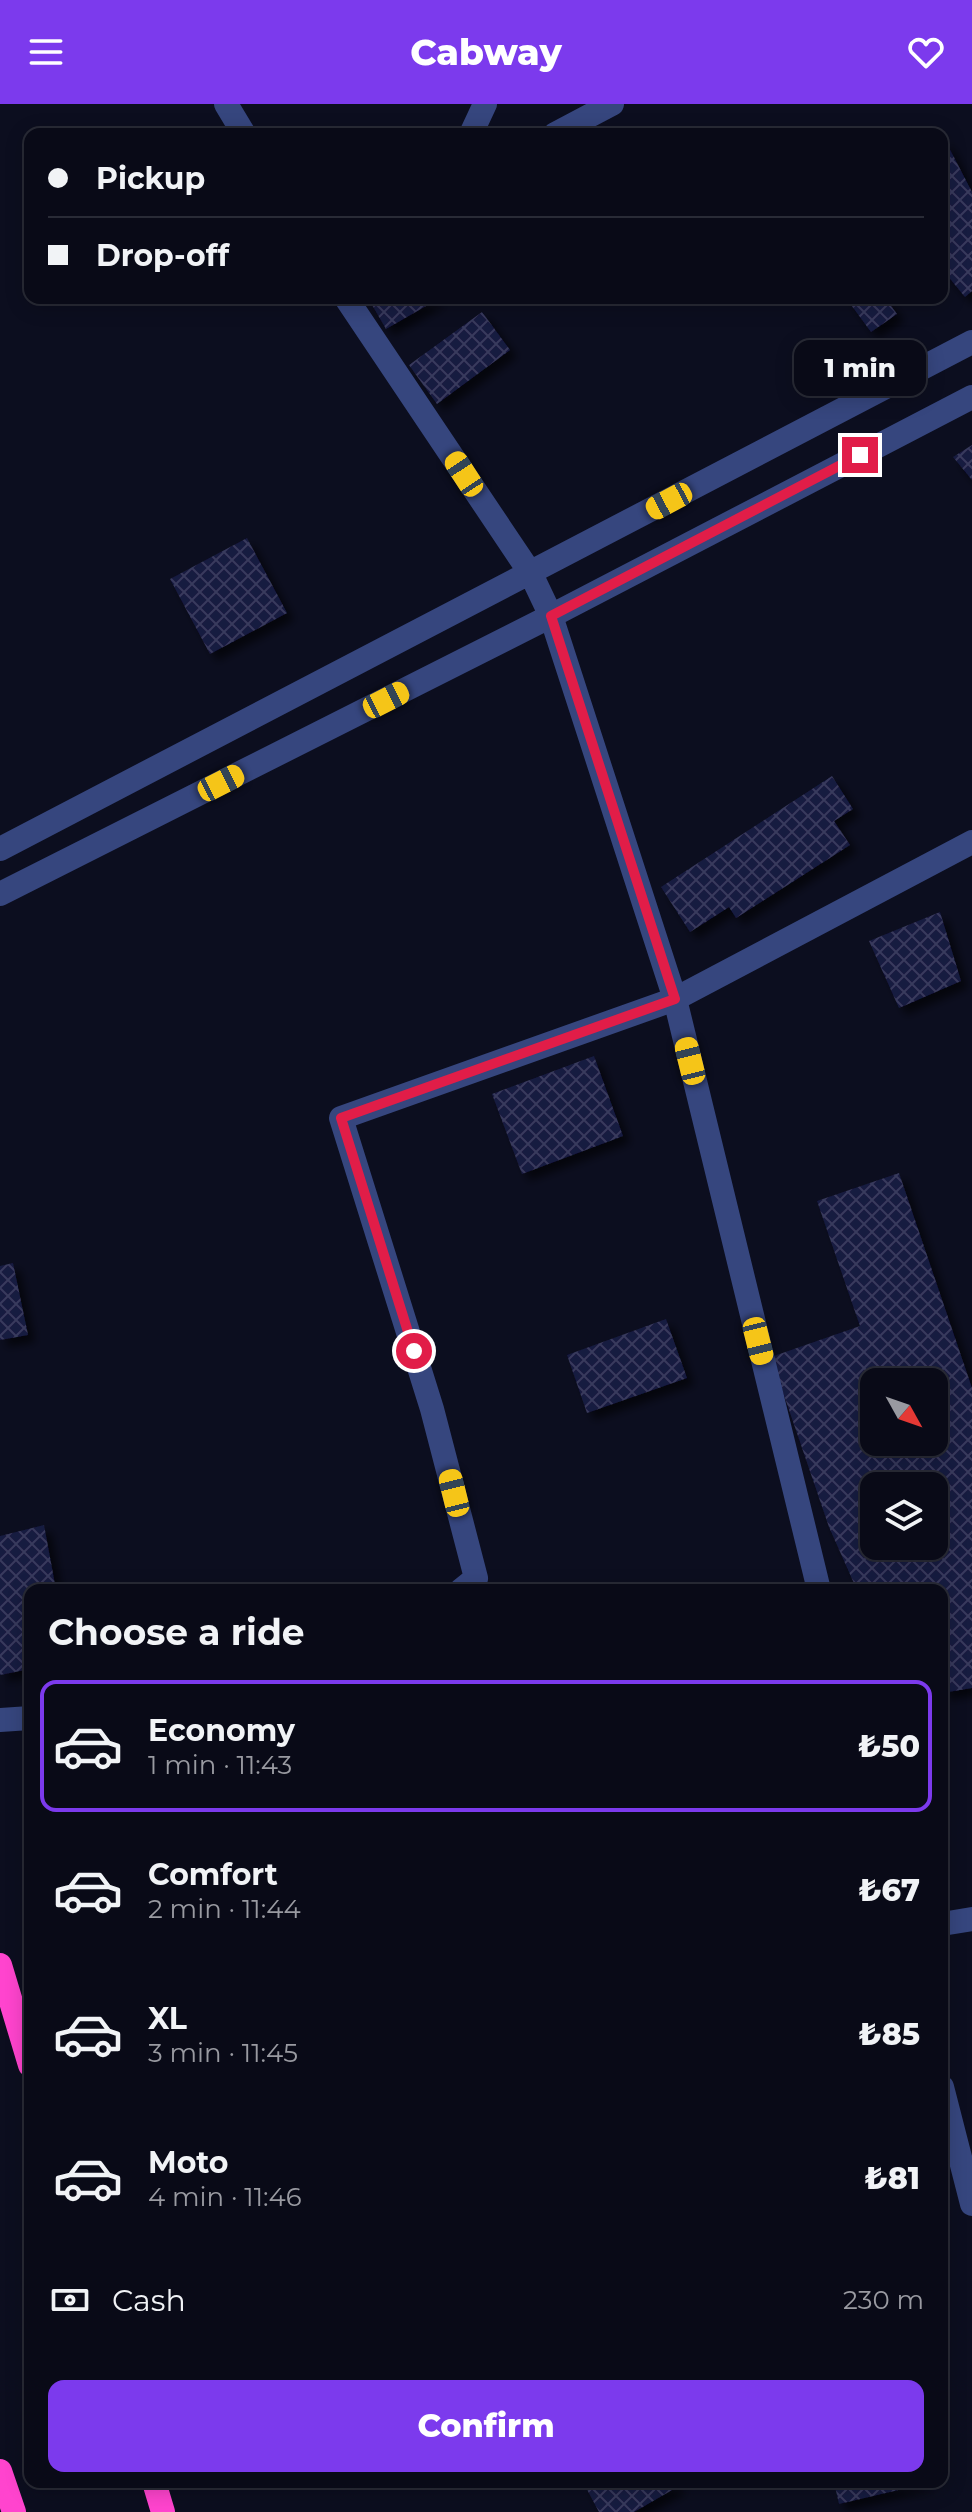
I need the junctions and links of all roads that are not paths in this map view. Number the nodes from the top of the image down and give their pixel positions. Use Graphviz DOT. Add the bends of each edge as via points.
graph roads {
  1 [pos="226,104"];
  2 [pos="485,104"];
  3 [pos="612,104"];
  4 [pos="240,128"];
  5 [pos="474,128"];
  6 [pos="566,128"];
  7 [pos="350,304"];
  8 [pos="972,342"];
  9 [pos="972,397"];
  10 [pos="531,574"];
  11 [pos="551,616"];
  12 [pos="972,842"];
  13 [pos="0,849"];
  14 [pos="0,894"];
  15 [pos="675,999"];
  16 [pos="468,1584"];
  17 [pos="818,1584"];
  18 [pos="24,1718"];
  19 [pos="0,1720"];
  20 [pos="972,1919"];
  21 [pos="948,1923"];
  22 [pos="0,1965"];
  23 [pos="24,2045"];
  24 [pos="948,2110"];
  25 [pos="972,2204"];
  26 [pos="0,2471"];
  27 [pos="156,2488"];
  28 [pos="14,2512"];
  29 [pos="163,2512"];
  1 -- 4 [label="street"];
  2 -- 5 [label="street"];
  3 -- 6 [label="street"];
  7 -- 10 [label="street"];
  8 -- 10 [label="street"];
  9 -- 11 [label="street"];
  10 -- 11 [label="street"];
  10 -- 13 [label="street"];
  11 -- 14 [label="street"];
  11 -- 15 [label="street"];
  12 -- 15 [label="street"];
  15 -- 16 [label="street" via="341,1118 432,1409 476,1578"];
  15 -- 17 [label="street"];
  18 -- 19 [label="street"];
  20 -- 21 [label="street"];
  22 -- 23 [label="highway"];
  24 -- 25 [label="street"];
  26 -- 28 [label="highway"];
  27 -- 29 [label="highway"];
}
